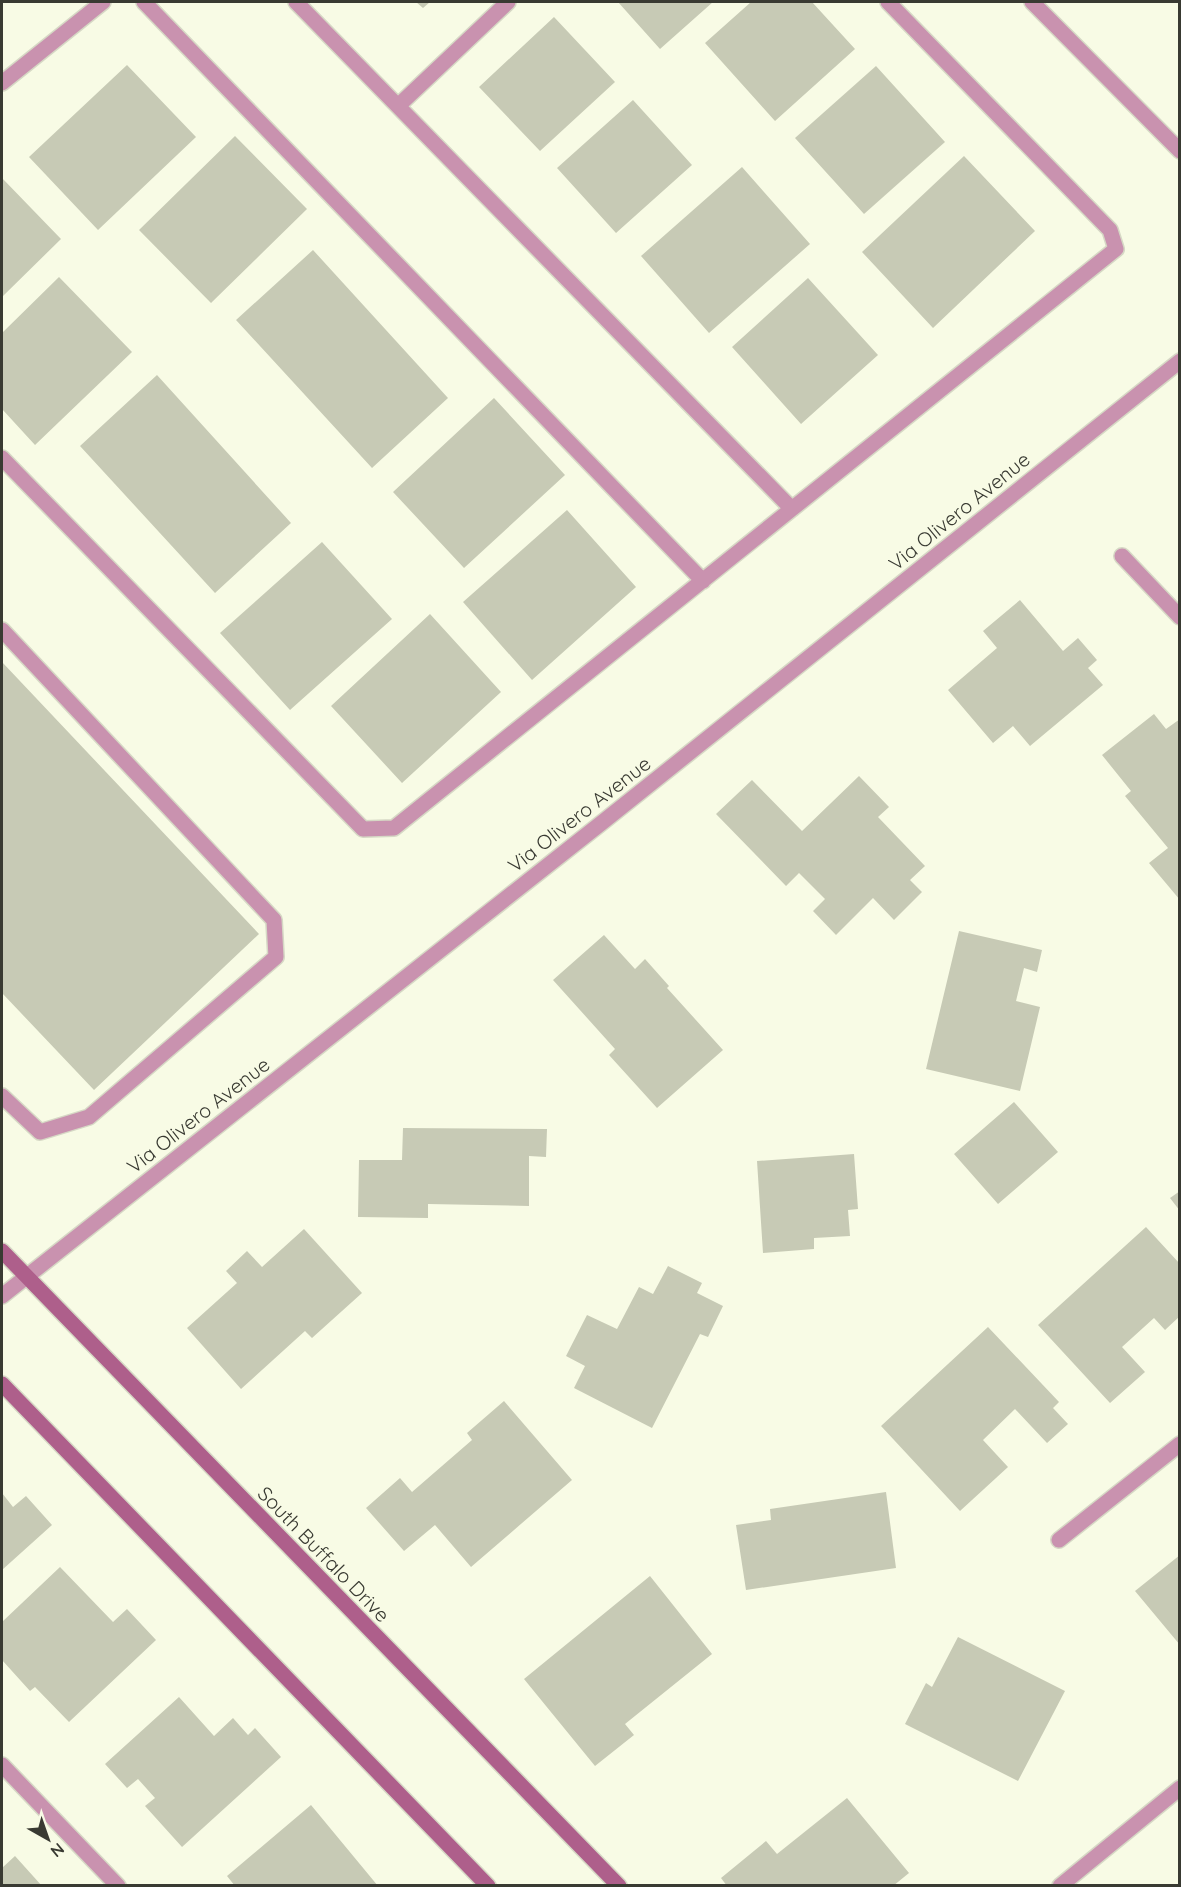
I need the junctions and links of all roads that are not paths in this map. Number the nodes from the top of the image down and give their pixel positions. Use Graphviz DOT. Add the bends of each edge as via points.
graph roads {
  1 [pos="103,2"];
  2 [pos="144,2"];
  3 [pos="296,2"];
  4 [pos="508,2"];
  5 [pos="888,2"];
  6 [pos="1032,2"];
  7 [pos="2,83"];
  8 [pos="398,106"];
  9 [pos="1179,151"];
  10 [pos="1179,361"];
  11 [pos="2,458"];
  12 [pos="792,509"];
  13 [pos="1122,556"];
  14 [pos="703,580"];
  15 [pos="1179,617"];
  16 [pos="2,630"];
  17 [pos="2,1096"];
  18 [pos="2,1251"];
  19 [pos="26,1277"];
  20 [pos="2,1296"];
  21 [pos="2,1384"];
  22 [pos="1179,1444"];
  23 [pos="1059,1540"];
  24 [pos="2,1765"];
  25 [pos="1179,1788"];
  26 [pos="118,1886"];
  27 [pos="488,1886"];
  28 [pos="619,1886"];
  29 [pos="1060,1886"];
  1 -- 7 [label="street"];
  2 -- 14 [label="street"];
  3 -- 8 [label="street"];
  4 -- 8 [label="street"];
  5 -- 12 [label="street" via="1110,230 1116,249"];
  6 -- 9 [label="street"];
  8 -- 12 [label="street"];
  10 -- 19 [label="street, Via Olivero Avenue"];
  11 -- 14 [label="street" via="363,830 394,828"];
  12 -- 14 [label="street"];
  13 -- 15 [label="street"];
  16 -- 17 [label="street" via="274,920 276,957 89,1117 40,1132"];
  18 -- 19 [label="main road, South Buffalo Drive"];
  19 -- 20 [label="street, Via Olivero Avenue"];
  19 -- 28 [label="main road, South Buffalo Drive"];
  21 -- 27 [label="main road"];
  22 -- 23 [label="street"];
  24 -- 26 [label="street"];
  25 -- 29 [label="street"];
}
